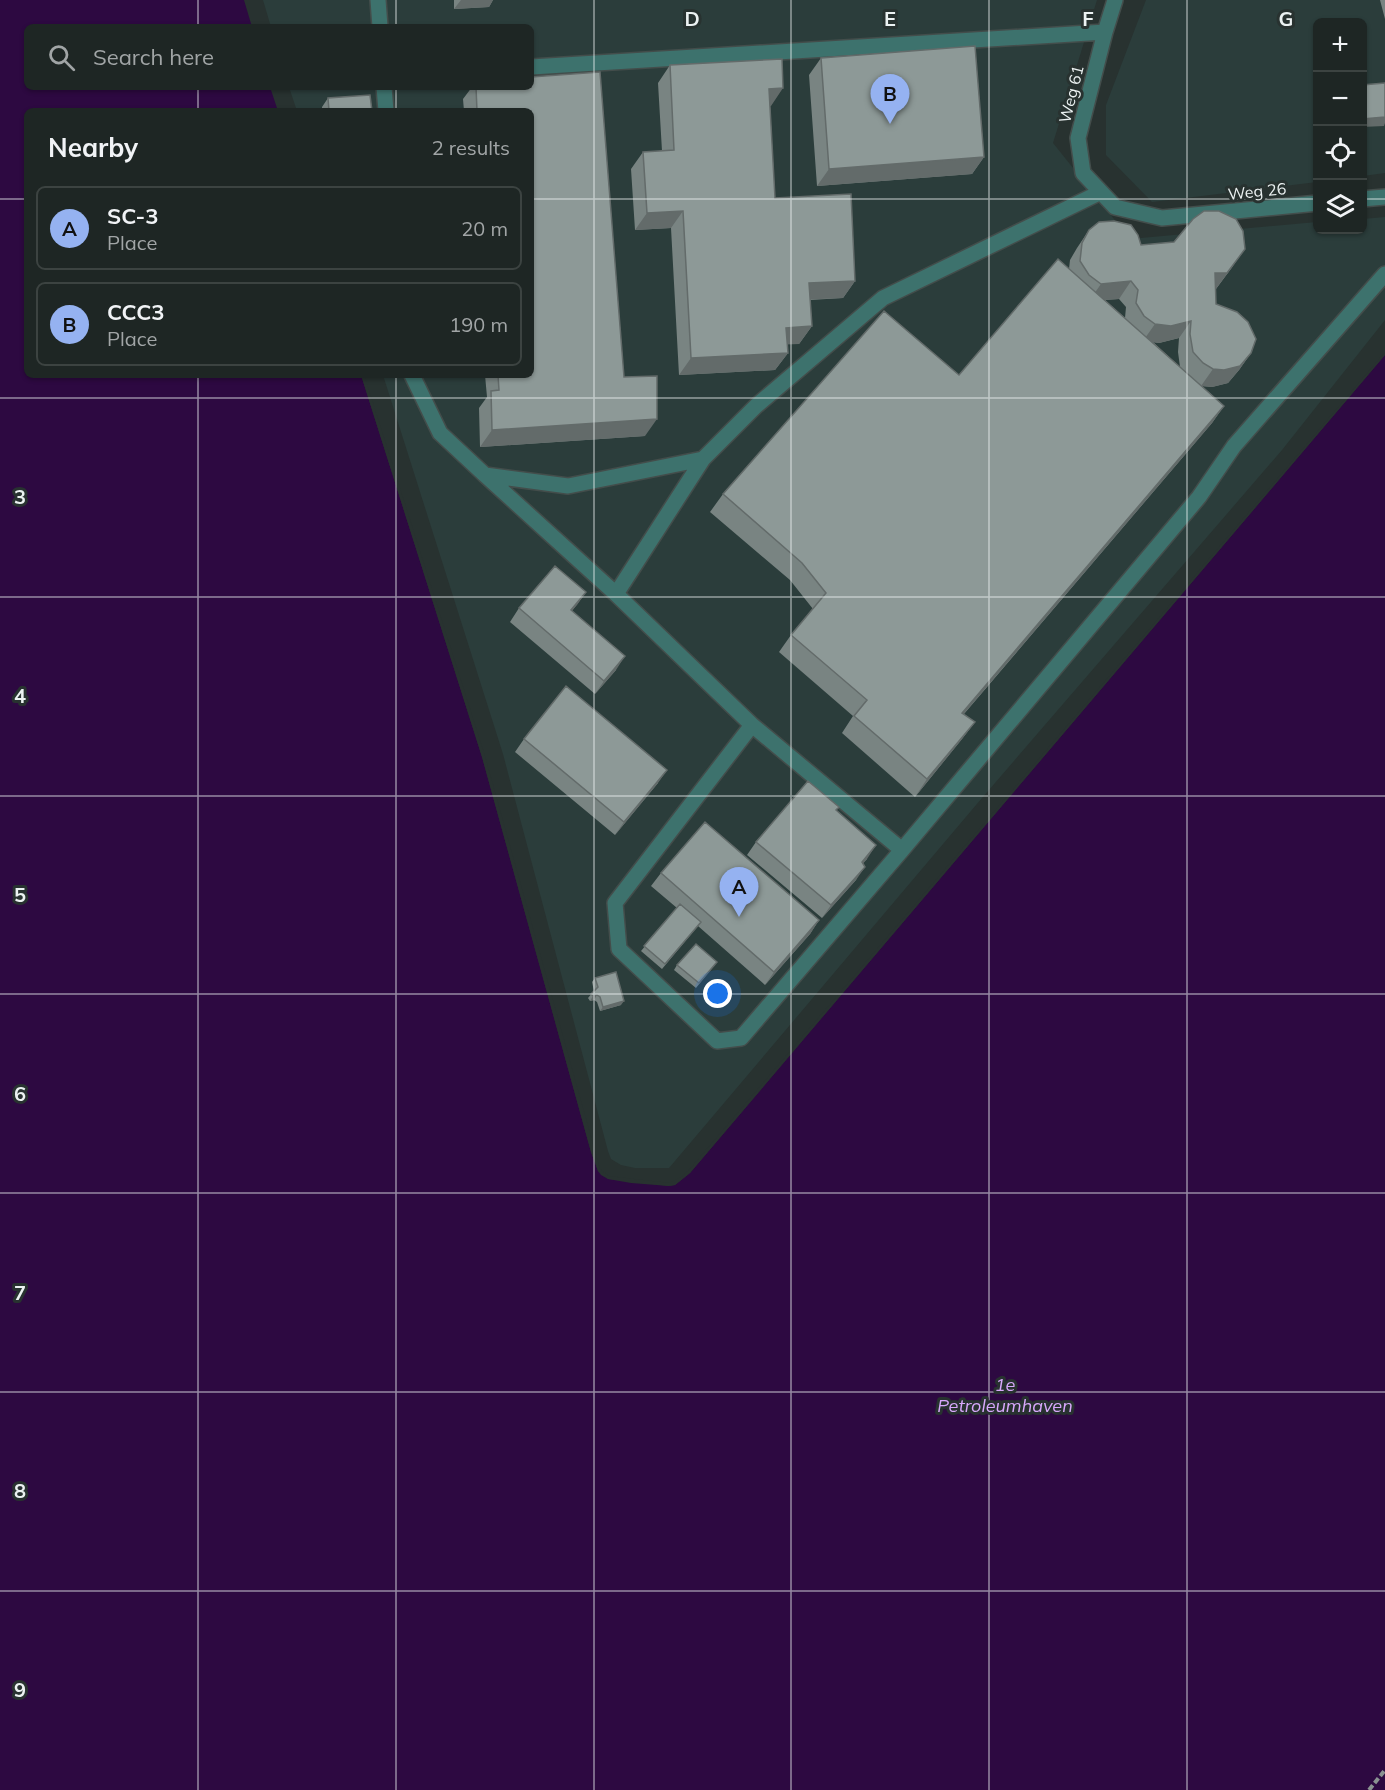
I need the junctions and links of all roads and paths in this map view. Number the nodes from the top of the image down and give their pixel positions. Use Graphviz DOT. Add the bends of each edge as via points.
graph roads {
  1 [pos="378,0"];
  2 [pos="1115,0"];
  3 [pos="380,24"];
  4 [pos="1105,32"];
  5 [pos="534,67"];
  6 [pos="384,90"];
  7 [pos="386,108"];
  8 [pos="1101,192"];
  9 [pos="1385,197"];
  10 [pos="1367,199"];
  11 [pos="1313,203"];
  12 [pos="1385,274"];
  13 [pos="413,378"];
  14 [pos="703,459"];
  15 [pos="485,475"];
  16 [pos="616,594"];
  17 [pos="752,725"];
  18 [pos="902,850"];
  19 [pos="1385,1770"];
  20 [pos="1369,1790"];
  1 -- 3 [label="lane"];
  2 -- 4 [label="lane, Weg 61"];
  4 -- 5 [label="lane"];
  4 -- 8 [label="lane, Weg 61" via="1078,138 1083,173"];
  6 -- 7 [label="lane"];
  8 -- 11 [label="lane, Weg 26" via="1115,207 1162,218"];
  8 -- 14 [label="lane" via="883,298 756,406"];
  9 -- 10 [label="lane"];
  12 -- 18 [label="lane" via="1234,446 1199,496"];
  13 -- 15 [label="lane" via="440,433"];
  14 -- 15 [label="lane" via="568,486"];
  14 -- 16 [label="lane"];
  15 -- 16 [label="lane"];
  16 -- 17 [label="lane"];
  17 -- 18 [label="lane"];
  17 -- 18 [label="lane" via="615,903 619,949 717,1041 741,1038"];
  19 -- 20 [label="path"];
}
